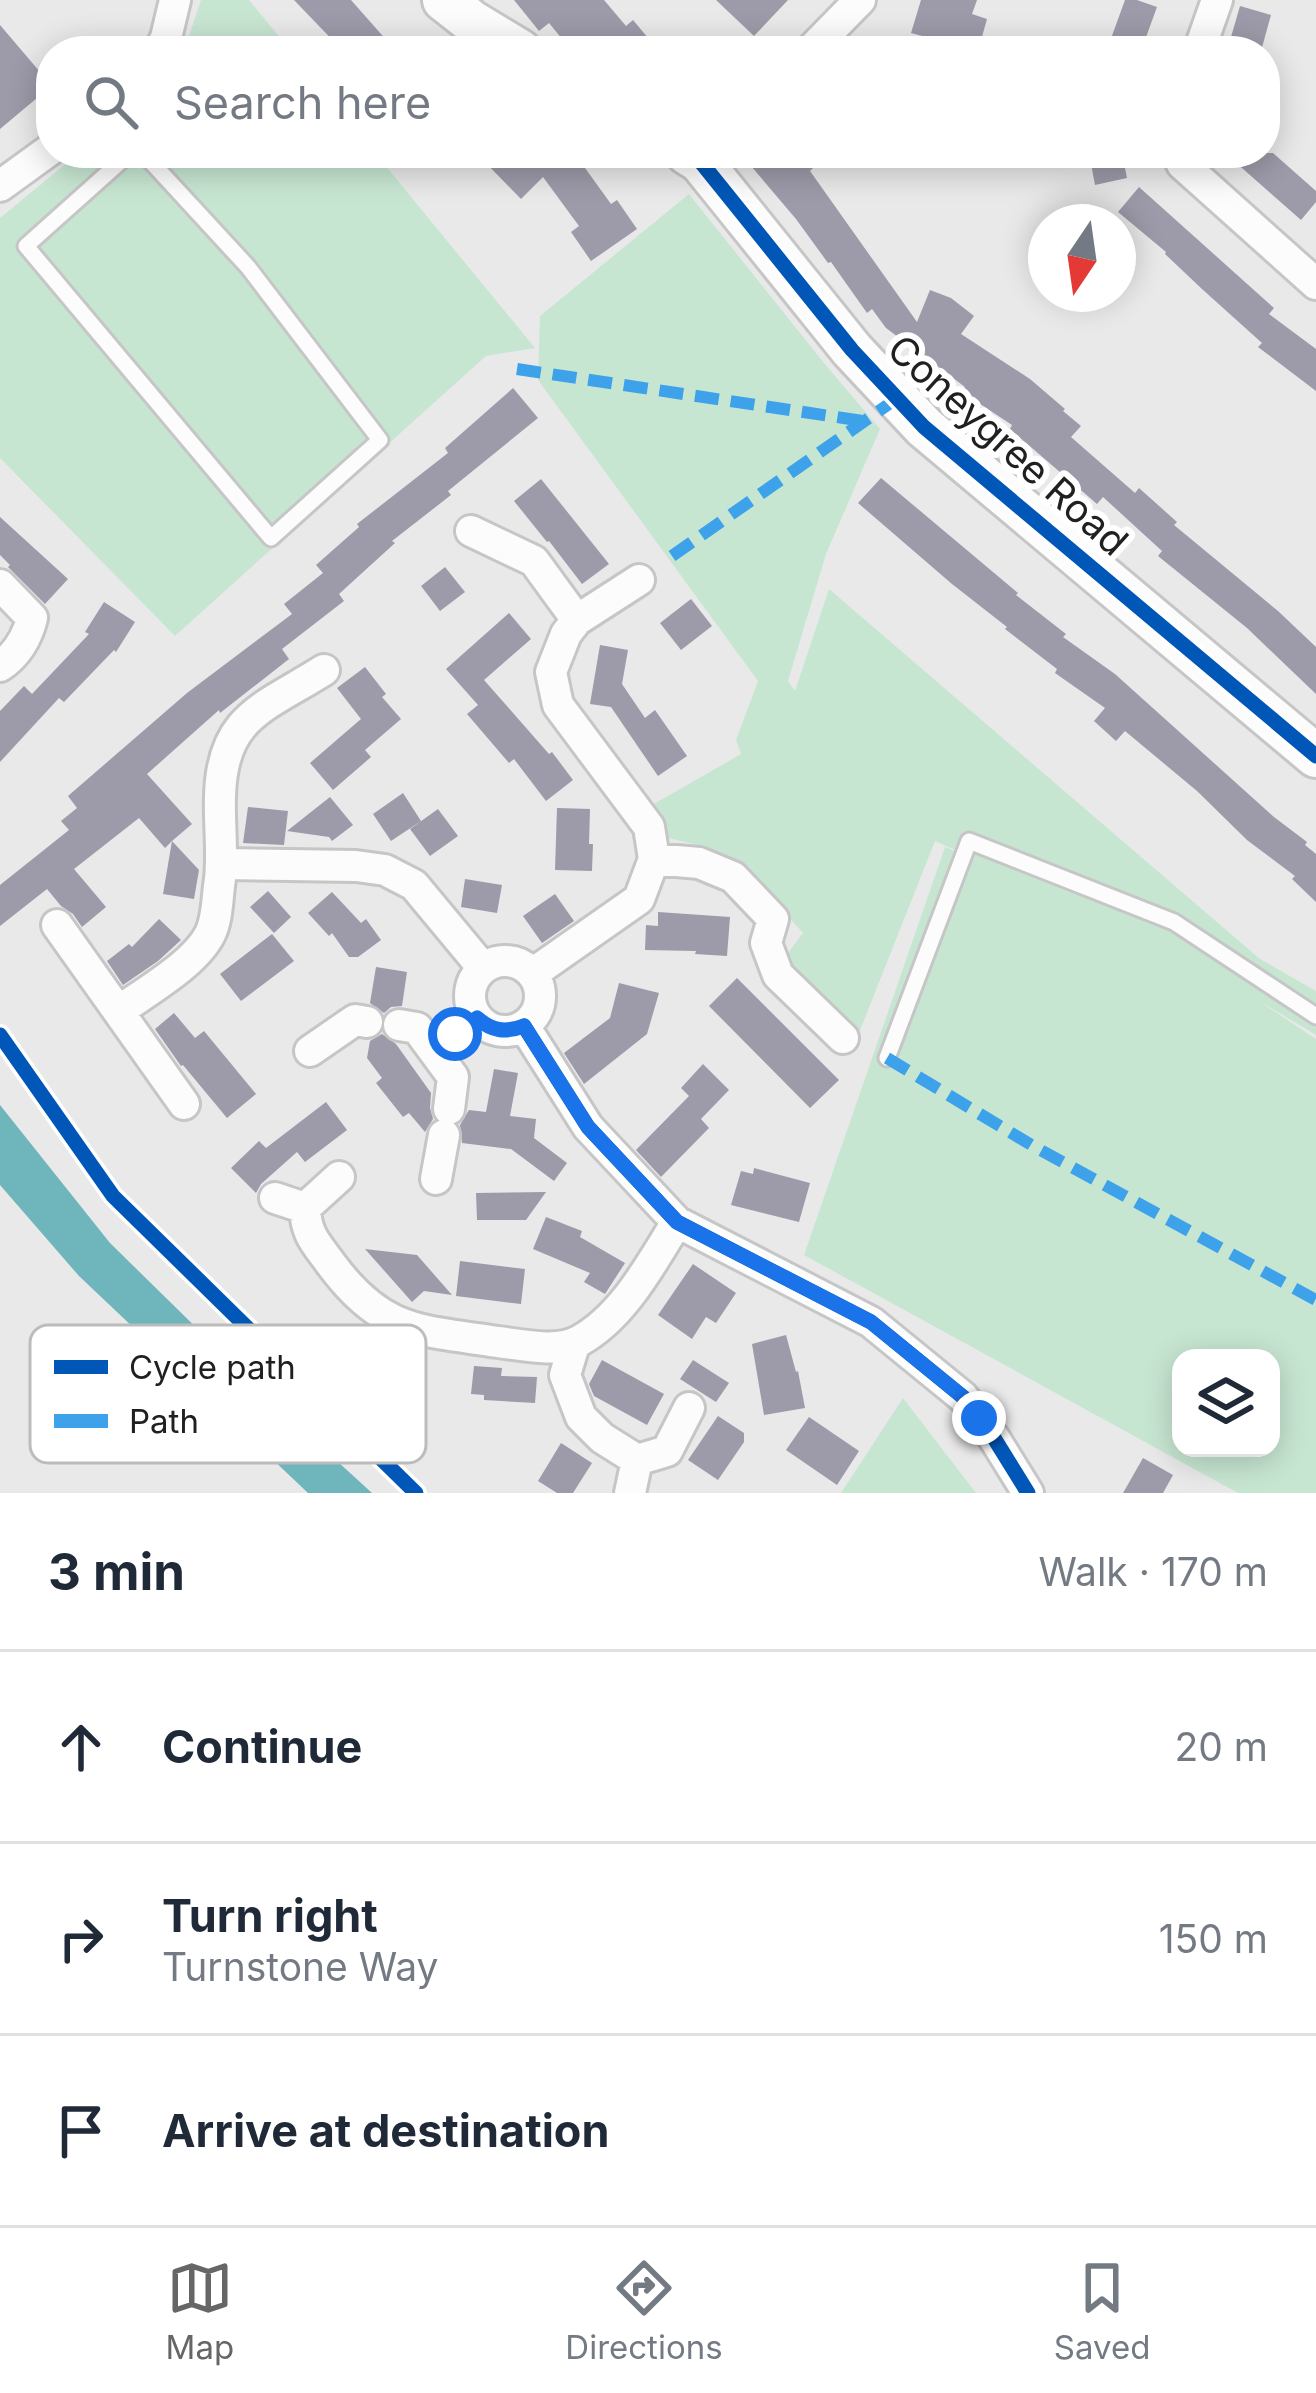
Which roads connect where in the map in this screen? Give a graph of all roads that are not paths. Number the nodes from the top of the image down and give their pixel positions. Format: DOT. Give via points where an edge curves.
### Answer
graph roads {
  1 [pos="175,0"];
  2 [pos="444,0"];
  3 [pos="860,0"];
  4 [pos="1217,0"];
  5 [pos="166,36"];
  6 [pos="495,36"];
  7 [pos="825,36"];
  8 [pos="1204,36"];
  9 [pos="36,160"];
  10 [pos="113,168"];
  11 [pos="157,168"];
  12 [pos="708,168"];
  13 [pos="1186,168"];
  14 [pos="0,186"];
  15 [pos="1316,284"];
  16 [pos="471,530"];
  17 [pos="639,580"];
  18 [pos="0,585"];
  19 [pos="577,620"];
  20 [pos="0,666"];
  21 [pos="324,671"];
  22 [pos="1316,757"];
  23 [pos="654,859"];
  24 [pos="222,864"];
  25 [pos="57,925"];
  26 [pos="483,968"];
  27 [pos="532,974"];
  28 [pos="119,1011"];
  29 [pos="1316,1016"];
  30 [pos="477,1018"];
  31 [pos="368,1022"];
  32 [pos="399,1025"];
  33 [pos="524,1026"];
  34 [pos="842,1038"];
  35 [pos="434,1050"];
  36 [pos="310,1052"];
  37 [pos="887,1058"];
  38 [pos="184,1104"];
  39 [pos="339,1177"];
  40 [pos="436,1179"];
  41 [pos="275,1198"];
  42 [pos="305,1208"];
  43 [pos="677,1222"];
  44 [pos="405,1325"];
  45 [pos="426,1331"];
  46 [pos="574,1345"];
  47 [pos="689,1408"];
  48 [pos="637,1460"];
  49 [pos="630,1493"];
  50 [pos="1028,1493"];
  1 -- 5 [label="street"];
  2 -- 6 [label="street"];
  3 -- 7 [label="street"];
  4 -- 8 [label="street"];
  9 -- 14 [label="street"];
  10 -- 11 [label="lane" via="26,246 271,538 380,440 248,267"];
  12 -- 22 [label="street, Coneygree Road" via="925,427"];
  13 -- 15 [label="street"];
  16 -- 19 [label="street" via="534,561"];
  17 -- 19 [label="street"];
  18 -- 20 [label="street" via="32,618 27,638"];
  19 -- 23 [label="street" via="550,672 558,705 649,827"];
  21 -- 24 [label="street" via="235,732 223,756"];
  23 -- 27 [label="street" via="639,898"];
  23 -- 34 [label="street" via="699,863 734,878 772,919 766,943 778,975"];
  24 -- 26 [label="street" via="385,870 414,885"];
  24 -- 28 [label="street" via="212,931 198,952"];
  25 -- 28 [label="street"];
  26 -- 27 [label="street" via="508,961"];
  26 -- 30 [label="street" via="470,992"];
  27 -- 33 [label="street" via="540,996"];
  28 -- 38 [label="street"];
  29 -- 37 [label="lane" via="1174,922 969,841"];
  30 -- 33 [label="street" via="499,1030"];
  30 -- 35 [label="street"];
  31 -- 36 [label="street" via="355,1020"];
  32 -- 35 [label="street" via="417,1028"];
  33 -- 43 [label="street" via="588,1127"];
  35 -- 40 [label="street" via="453,1077"];
  39 -- 42 [label="street"];
  41 -- 42 [label="street"];
  42 -- 44 [label="street" via="306,1230 342,1280"];
  43 -- 46 [label="street" via="605,1324"];
  43 -- 50 [label="street" via="871,1322 963,1397"];
  45 -- 46 [label="street"];
  46 -- 48 [label="street" via="565,1375 581,1418"];
  47 -- 48 [label="street" via="667,1451"];
  48 -- 49 [label="street"];
}
